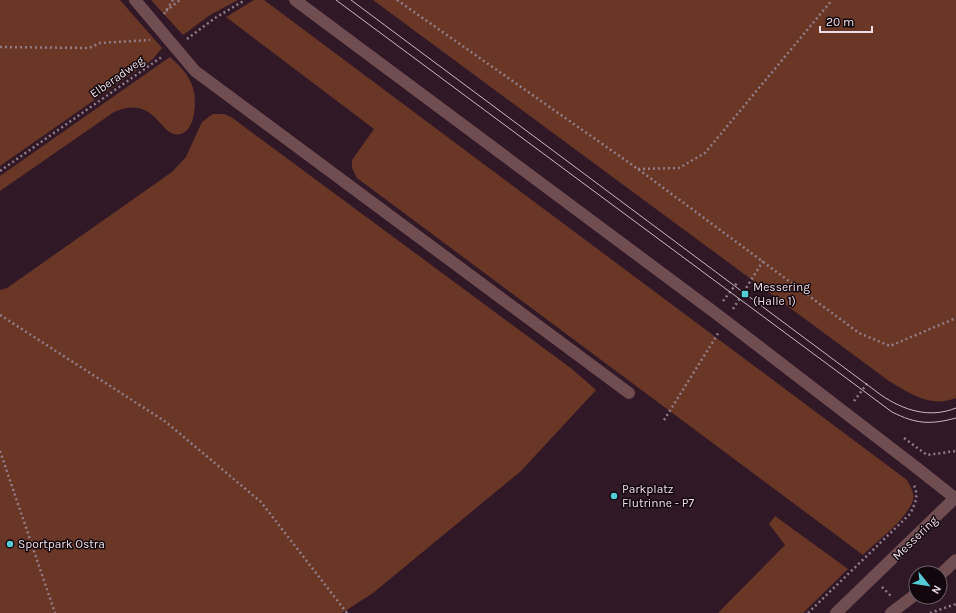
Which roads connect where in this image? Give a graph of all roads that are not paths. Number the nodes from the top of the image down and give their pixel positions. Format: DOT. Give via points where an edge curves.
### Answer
graph roads {
  1 [pos="135,0"];
  2 [pos="295,0"];
  3 [pos="629,393"];
  4 [pos="955,497"];
  5 [pos="908,600"];
  6 [pos="836,613"];
  7 [pos="890,613"];
  1 -- 3 [label="street" via="195,71"];
  2 -- 4 [label="street, bridge" via="714,312"];
  4 -- 6 [label="street, Messering" via="878,582"];
  5 -- 7 [label="street"];
}
